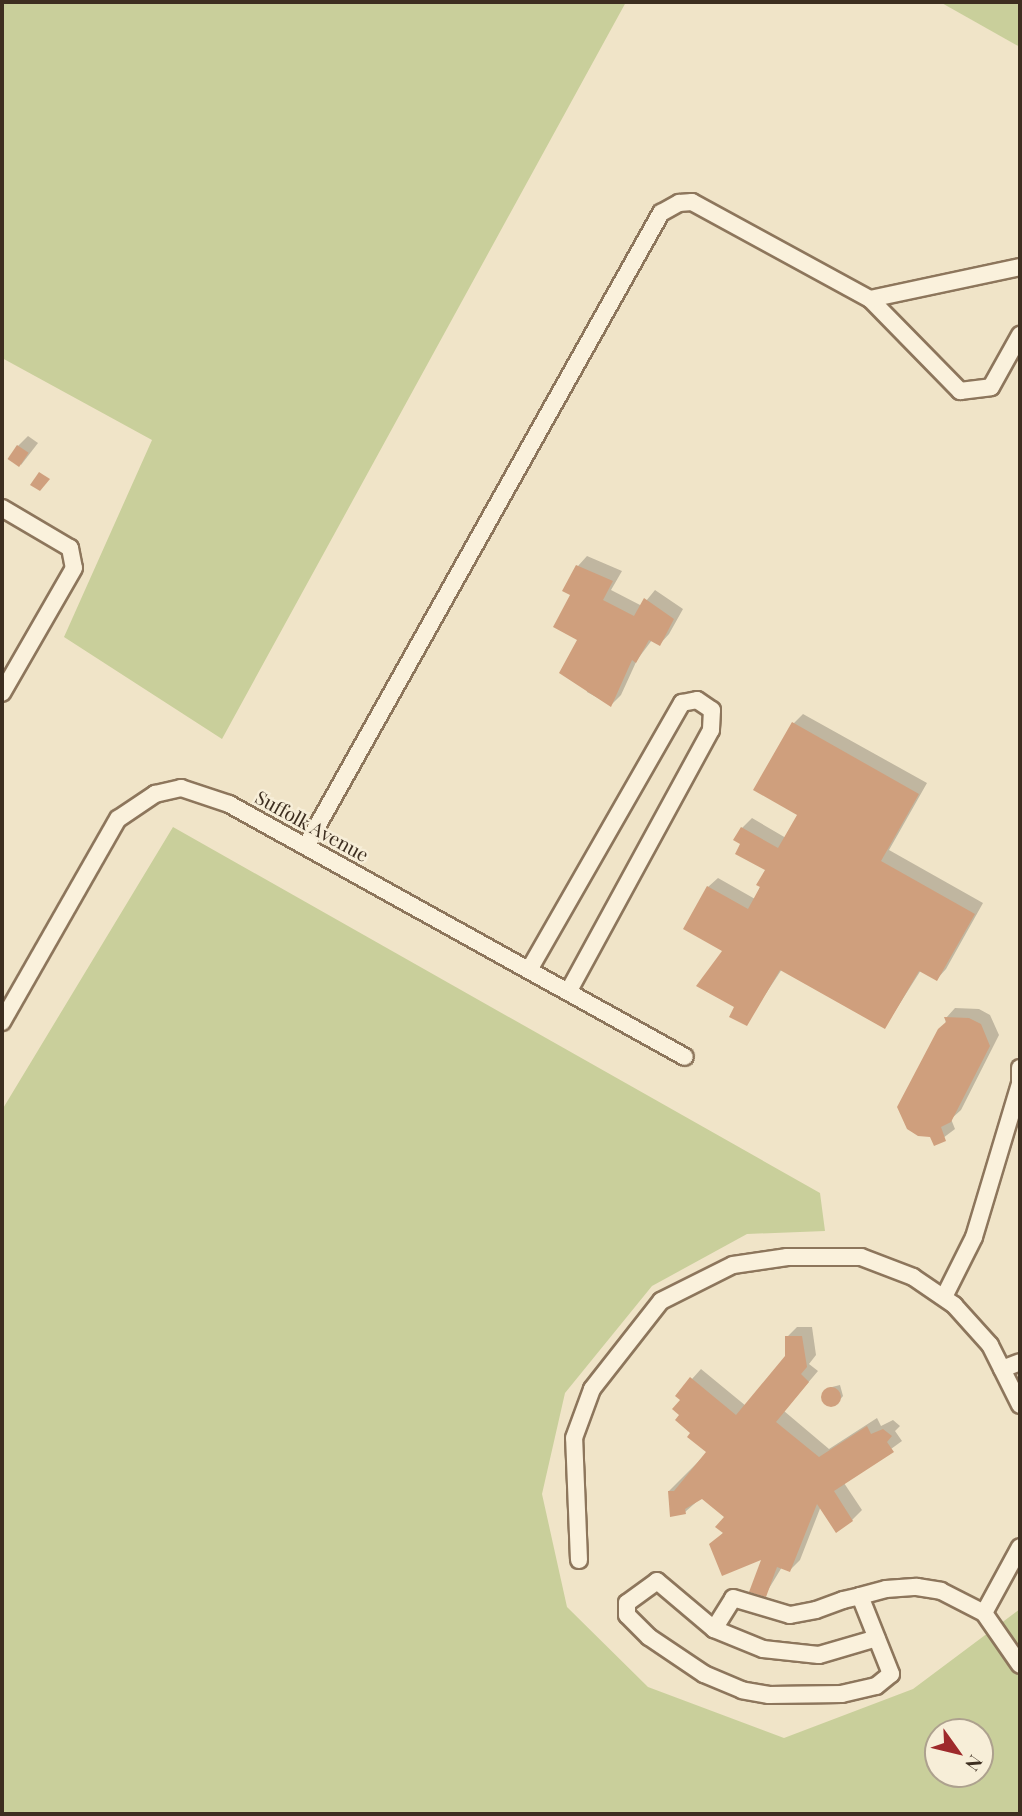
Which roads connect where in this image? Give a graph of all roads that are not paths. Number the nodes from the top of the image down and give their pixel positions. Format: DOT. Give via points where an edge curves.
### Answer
graph roads {
  1 [pos="1020,267"];
  2 [pos="870,299"];
  3 [pos="1020,335"];
  4 [pos="2,508"];
  5 [pos="3,689"];
  6 [pos="306,846"];
  7 [pos="528,970"];
  8 [pos="568,992"];
  9 [pos="2,1022"];
  10 [pos="685,1057"];
  11 [pos="1020,1068"];
  12 [pos="944,1297"];
  13 [pos="1020,1362"];
  14 [pos="1002,1369"];
  15 [pos="1020,1405"];
  16 [pos="1020,1547"];
  17 [pos="579,1560"];
  18 [pos="860,1595"];
  19 [pos="984,1613"];
  20 [pos="714,1629"];
  21 [pos="877,1638"];
  22 [pos="1020,1665"];
  1 -- 2 [label="street"];
  2 -- 3 [label="street" via="960,391 991,387"];
  2 -- 6 [label="street" via="692,202 661,213"];
  4 -- 5 [label="street" via="70,548 74,568"];
  6 -- 7 [label="street, Suffolk Avenue"];
  6 -- 9 [label="street, Suffolk Avenue" via="229,804 181,788 155,794 118,819"];
  7 -- 8 [label="street, Suffolk Avenue"];
  7 -- 8 [label="street" via="682,703 696,699 712,710 711,730"];
  8 -- 10 [label="street, Suffolk Avenue"];
  11 -- 12 [label="street" via="1020,1084 974,1237"];
  12 -- 14 [label="street" via="990,1345"];
  12 -- 17 [label="street" via="913,1277 861,1257 787,1257 733,1265 661,1301 592,1389 574,1437"];
  13 -- 14 [label="street"];
  14 -- 15 [label="street"];
  16 -- 19 [label="street"];
  18 -- 19 [label="street" via="917,1587 941,1591"];
  18 -- 20 [label="street" via="790,1615 733,1598"];
  18 -- 21 [label="street"];
  19 -- 22 [label="street"];
  20 -- 21 [label="street" via="763,1649 819,1655"];
  20 -- 21 [label="street" via="657,1581 627,1603 627,1615 649,1637 704,1674 742,1690 769,1695 842,1695 876,1686 891,1674"];
}
